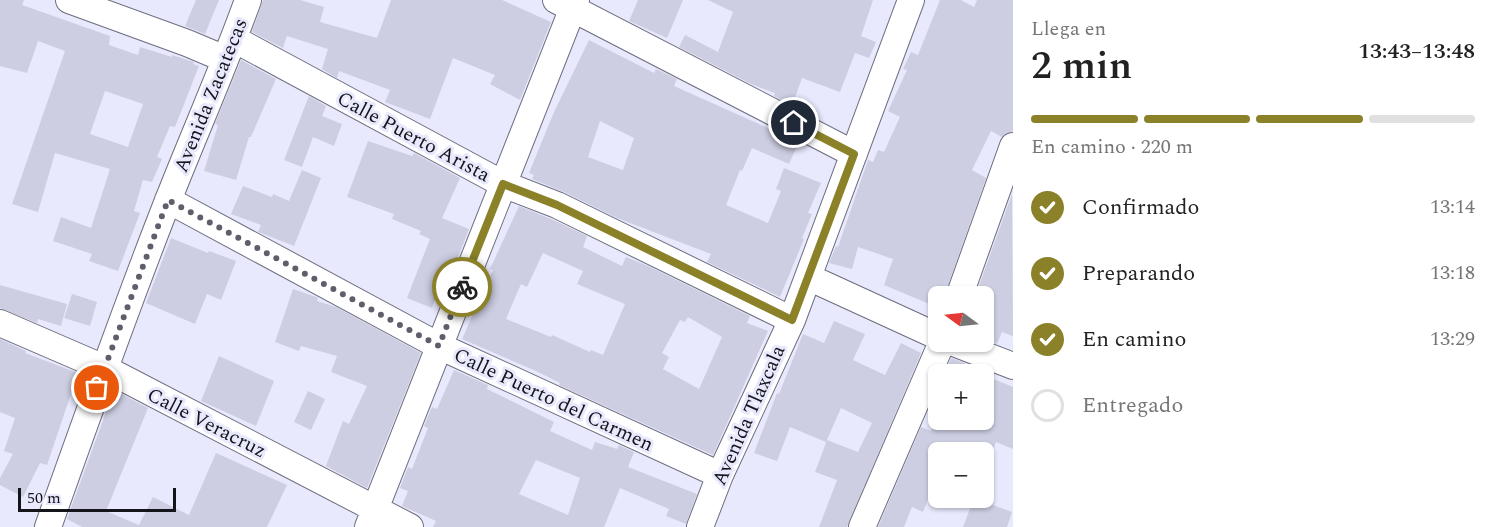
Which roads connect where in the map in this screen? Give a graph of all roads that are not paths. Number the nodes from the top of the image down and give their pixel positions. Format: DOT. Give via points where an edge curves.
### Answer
graph roads {
  1 [pos="69,0"];
  2 [pos="248,0"];
  3 [pos="911,0"];
  4 [pos="568,3"];
  5 [pos="230,49"];
  6 [pos="1013,146"];
  7 [pos="854,154"];
  8 [pos="503,184"];
  9 [pos="168,200"];
  10 [pos="808,277"];
  11 [pos="963,286"];
  12 [pos="792,320"];
  13 [pos="0,323"];
  14 [pos="928,332"];
  15 [pos="439,346"];
  16 [pos="938,352"];
  17 [pos="977,352"];
  18 [pos="1013,366"];
  19 [pos="104,369"];
  20 [pos="720,476"];
  21 [pos="372,518"];
  22 [pos="48,527"];
  23 [pos="410,527"];
  24 [pos="700,527"];
  25 [pos="861,527"];
  1 -- 5 [label="street, Calle Puerto Arista" via="187,43"];
  2 -- 5 [label="street, Avenida Zacatecas"];
  3 -- 7 [label="street, Avenida Tlaxcala"];
  4 -- 7 [label="street"];
  4 -- 8 [label="street"];
  5 -- 8 [label="street, Calle Puerto Arista"];
  5 -- 9 [label="street, Avenida Zacatecas"];
  6 -- 11 [label="street"];
  7 -- 10 [label="street, Avenida Tlaxcala"];
  8 -- 12 [label="street, Calle Puerto Arista" via="557,205"];
  8 -- 15 [label="street"];
  9 -- 15 [label="street, Calle Puerto del Carmen"];
  9 -- 19 [label="street, Avenida Zacatecas"];
  10 -- 12 [label="street, Avenida Tlaxcala"];
  10 -- 14 [label="street"];
  12 -- 20 [label="street, Avenida Tlaxcala"];
  13 -- 19 [label="street, Calle Veracruz"];
  15 -- 20 [label="street, Calle Puerto del Carmen"];
  15 -- 21 [label="street"];
  16 -- 25 [label="street"];
  17 -- 18 [label="street"];
  19 -- 21 [label="street, Calle Veracruz"];
  19 -- 22 [label="street, Avenida Zacatecas"];
  20 -- 24 [label="street, Avenida Tlaxcala"];
  21 -- 23 [label="street, Calle Veracruz"];
}
